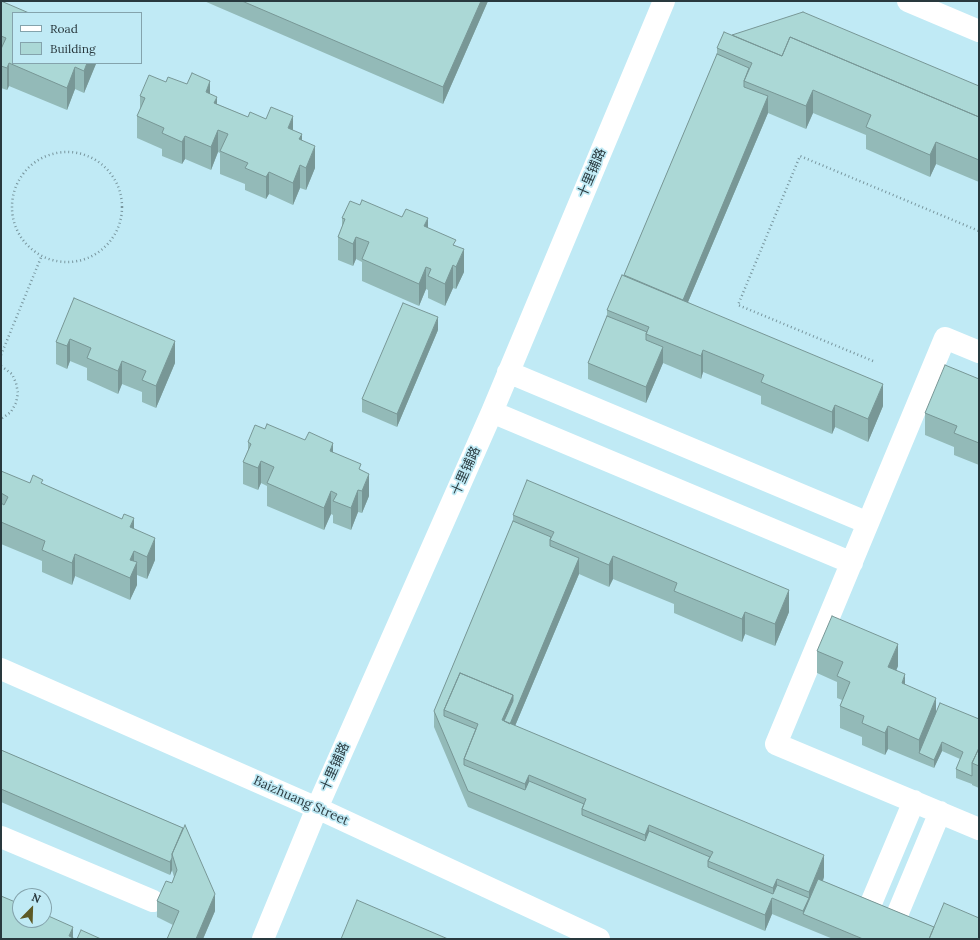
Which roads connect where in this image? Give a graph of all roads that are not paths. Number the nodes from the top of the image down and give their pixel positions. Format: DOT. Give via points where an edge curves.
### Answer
graph roads {
  1 [pos="664,1"];
  2 [pos="908,1"];
  3 [pos="979,31"];
  4 [pos="979,352"];
  5 [pos="508,372"];
  6 [pos="492,412"];
  7 [pos="868,523"];
  8 [pos="852,563"];
  9 [pos="1,669"];
  10 [pos="914,801"];
  11 [pos="317,808"];
  12 [pos="940,812"];
  13 [pos="979,829"];
  14 [pos="1,837"];
  15 [pos="153,901"];
  16 [pos="262,939"];
  17 [pos="599,939"];
  18 [pos="856,939"];
  19 [pos="887,939"];
  1 -- 5 [label="street, 十里铺路"];
  2 -- 3 [label="street"];
  4 -- 7 [label="street" via="945,338"];
  5 -- 6 [label="street, 十里铺路"];
  5 -- 7 [label="street"];
  6 -- 8 [label="street"];
  6 -- 11 [label="street, 十里铺路"];
  7 -- 8 [label="street"];
  8 -- 10 [label="street" via="776,744"];
  9 -- 11 [label="street, Baizhuang Street"];
  10 -- 12 [label="street"];
  10 -- 18 [label="street"];
  11 -- 16 [label="street, 十里铺路"];
  11 -- 17 [label="street, Baizhuang Street"];
  12 -- 13 [label="street"];
  12 -- 19 [label="street"];
  14 -- 15 [label="street"];
}
